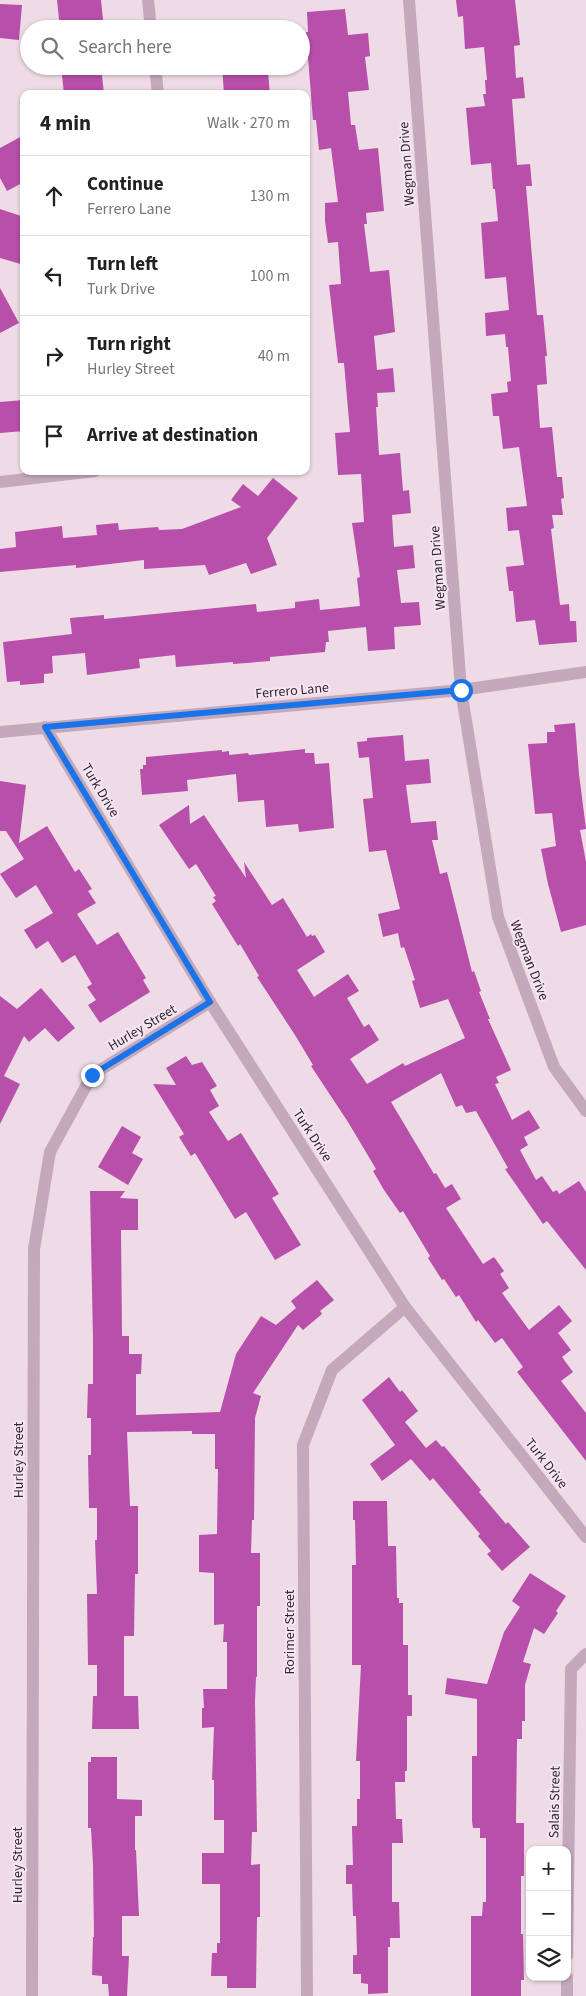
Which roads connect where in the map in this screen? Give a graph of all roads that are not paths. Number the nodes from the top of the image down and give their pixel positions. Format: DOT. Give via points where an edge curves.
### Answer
graph roads {
  1 [pos="148,0"];
  2 [pos="408,0"];
  3 [pos="150,20"];
  4 [pos="156,75"];
  5 [pos="158,90"];
  6 [pos="60,475"];
  7 [pos="0,482"];
  8 [pos="586,672"];
  9 [pos="461,690"];
  10 [pos="45,727"];
  11 [pos="0,732"];
  12 [pos="210,1002"];
  13 [pos="586,1111"];
  14 [pos="405,1307"];
  15 [pos="586,1537"];
  16 [pos="586,1654"];
  17 [pos="567,1936"];
  18 [pos="567,1981"];
  19 [pos="32,1996"];
  20 [pos="307,1996"];
  21 [pos="567,1996"];
  1 -- 3 [label="street"];
  2 -- 9 [label="street, Wegman Drive"];
  4 -- 5 [label="street"];
  6 -- 7 [label="street"];
  8 -- 9 [label="street, Ferrero Lane"];
  9 -- 10 [label="street, Ferrero Lane"];
  9 -- 13 [label="street, Wegman Drive" via="498,917 554,1067"];
  10 -- 11 [label="street, Ferrero Lane"];
  10 -- 12 [label="street, Turk Drive"];
  12 -- 14 [label="street, Turk Drive"];
  12 -- 19 [label="street, Hurley Street" via="92,1075 50,1152 34,1249"];
  14 -- 15 [label="street, Turk Drive"];
  14 -- 20 [label="street, Rorimer Street" via="332,1370 303,1445"];
  16 -- 17 [label="street, Salais Street" via="571,1669"];
  18 -- 21 [label="street"];
}
